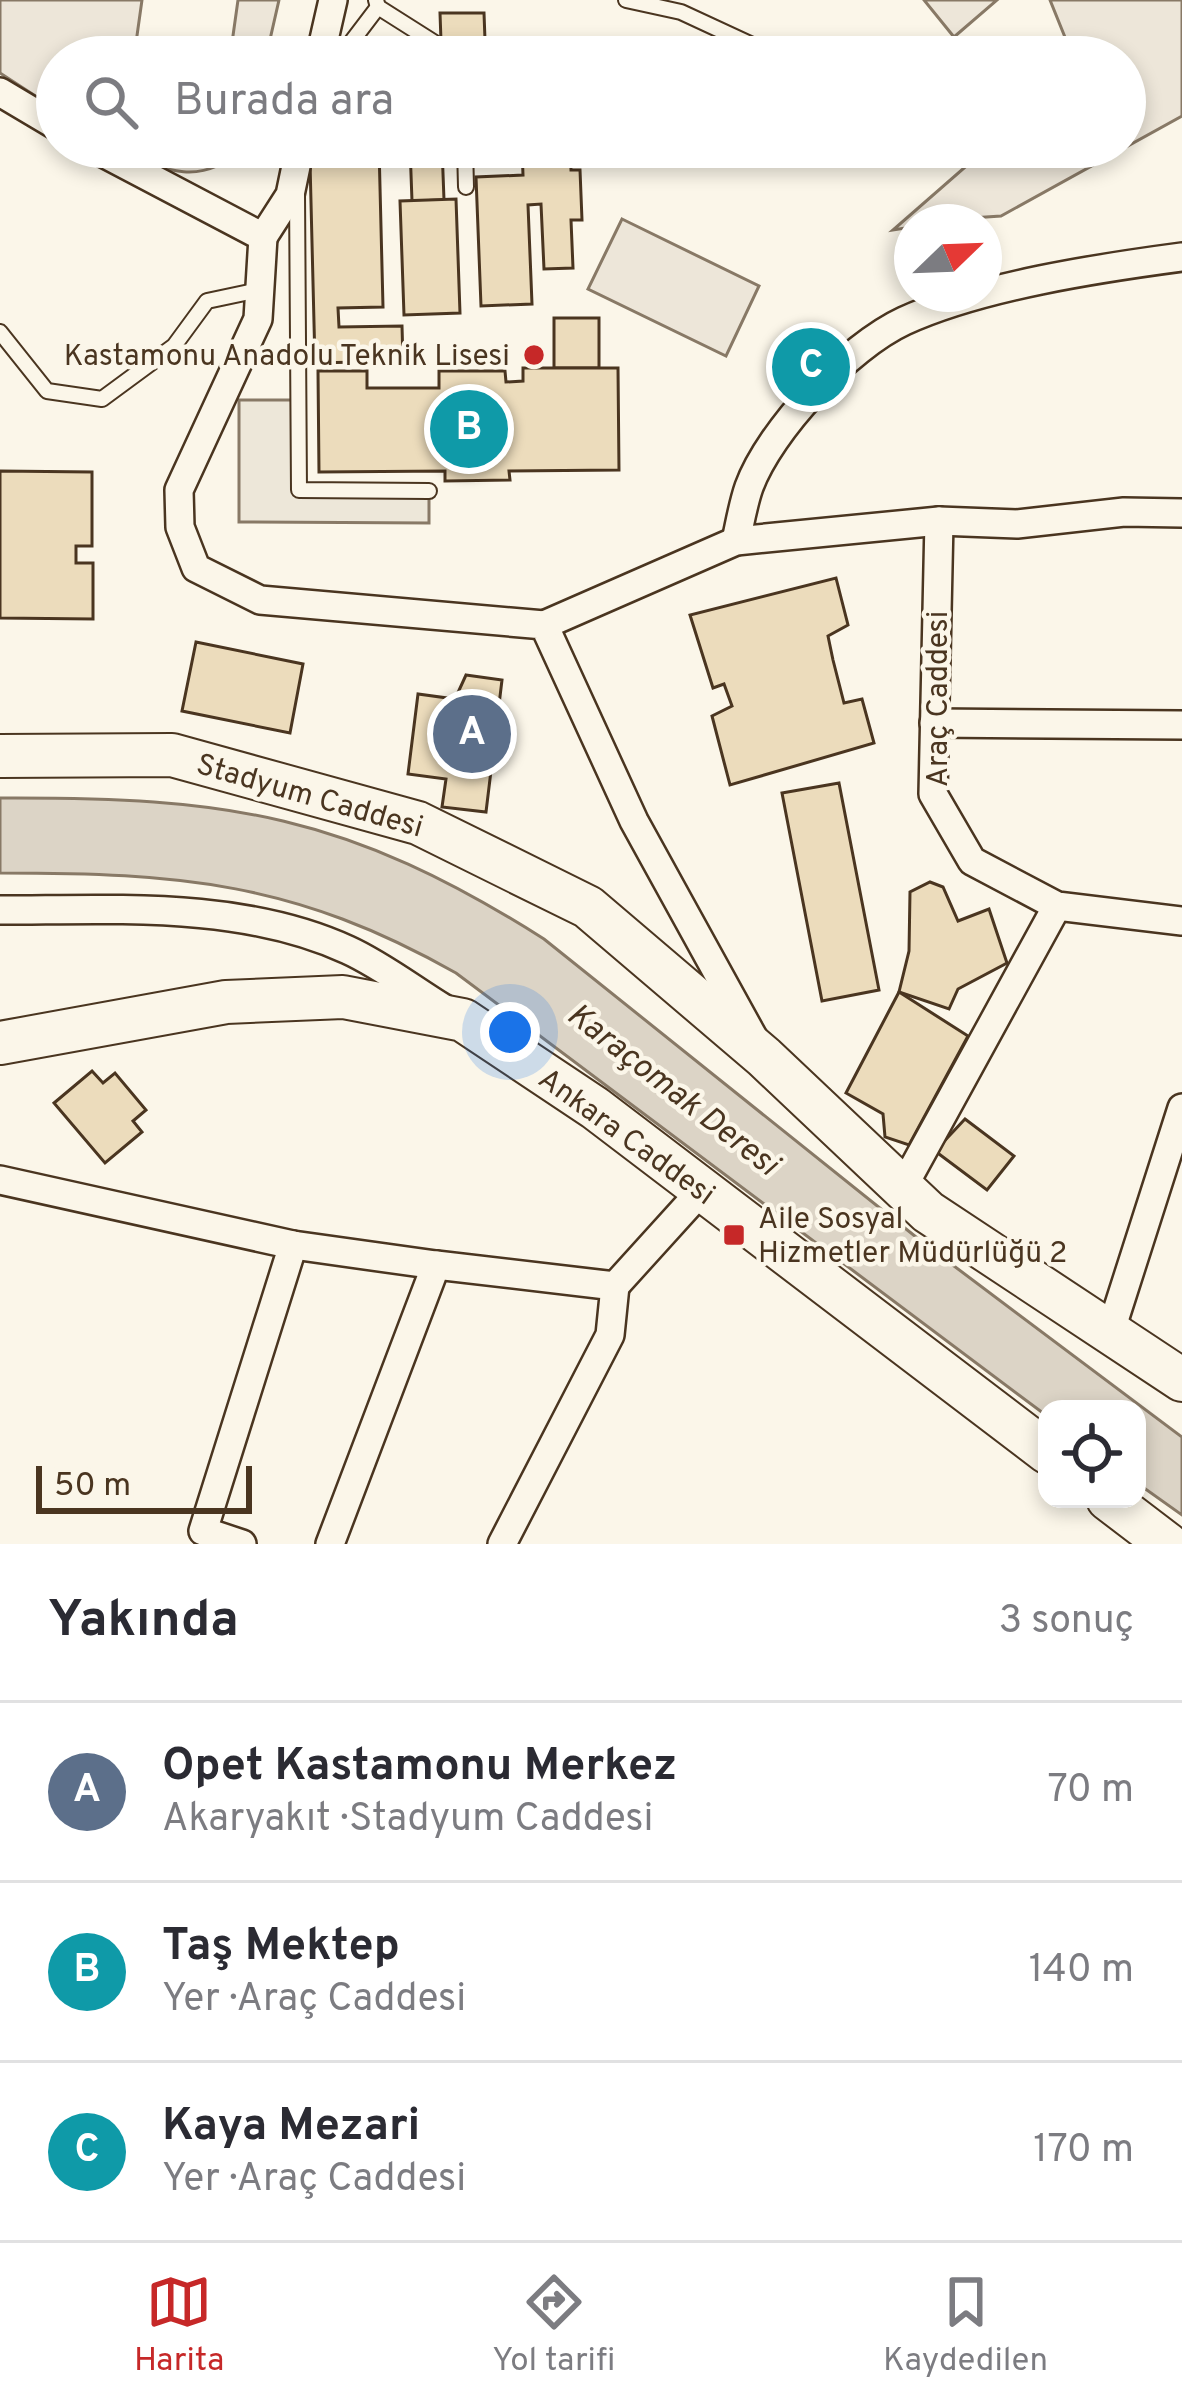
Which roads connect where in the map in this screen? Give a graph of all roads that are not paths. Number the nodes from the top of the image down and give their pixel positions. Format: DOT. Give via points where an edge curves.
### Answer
graph roads {
  1 [pos="333,0"];
  2 [pos="626,0"];
  3 [pos="377,4"];
  4 [pos="325,36"];
  5 [pos="355,36"];
  6 [pos="425,36"];
  7 [pos="733,36"];
  8 [pos="0,92"];
  9 [pos="36,113"];
  10 [pos="131,168"];
  11 [pos="297,168"];
  12 [pos="299,168"];
  13 [pos="466,168"];
  14 [pos="466,187"];
  15 [pos="263,238"];
  16 [pos="1182,257"];
  17 [pos="259,290"];
  18 [pos="0,332"];
  19 [pos="429,490"];
  20 [pos="1182,513"];
  21 [pos="939,521"];
  22 [pos="736,541"];
  23 [pos="544,625"];
  24 [pos="934,723"];
  25 [pos="1182,725"];
  26 [pos="0,756"];
  27 [pos="1057,907"];
  28 [pos="0,910"];
  29 [pos="1182,921"];
  30 [pos="464,1020"];
  31 [pos="0,1043"];
  32 [pos="764,1057"];
  33 [pos="1182,1108"];
  34 [pos="0,1180"];
  35 [pos="903,1187"];
  36 [pos="702,1190"];
  37 [pos="293,1244"];
  38 [pos="436,1265"];
  39 [pos="615,1286"];
  40 [pos="1110,1333"];
  41 [pos="1182,1380"];
  42 [pos="1038,1445"];
  43 [pos="1121,1520"];
  44 [pos="242,1544"];
  45 [pos="330,1544"];
  46 [pos="502,1544"];
  47 [pos="1167,1544"];
  1 -- 4 [label="street"];
  2 -- 7 [label="lane" via="681,12"];
  3 -- 5 [label="lane"];
  3 -- 6 [label="lane"];
  8 -- 9 [label="street"];
  10 -- 15 [label="street"];
  11 -- 15 [label="street"];
  12 -- 19 [label="lane" via="299,490"];
  13 -- 14 [label="lane"];
  15 -- 17 [label="street"];
  16 -- 22 [label="street" via="1064,278 903,322 836,369 790,422 750,484"];
  17 -- 18 [label="lane" via="207,301 174,346 102,399 47,391"];
  17 -- 23 [label="street" via="258,319 178,490 180,527 196,568 260,599"];
  20 -- 21 [label="street"];
  21 -- 22 [label="street"];
  21 -- 24 [label="street, Araç Caddesi"];
  22 -- 23 [label="street"];
  23 -- 32 [label="street" via="634,821"];
  24 -- 25 [label="street"];
  24 -- 27 [label="street, Araç Caddesi" via="933,794 972,861"];
  26 -- 32 [label="main road, Stadyum Caddesi" via="172,755 418,823 588,908"];
  27 -- 29 [label="street, Araç Caddesi"];
  27 -- 35 [label="street"];
  28 -- 30 [label="street" via="236,918 347,949"];
  30 -- 31 [label="main road, Ankara Caddesi" via="343,998 226,1001"];
  30 -- 36 [label="main road, Ankara Caddesi"];
  32 -- 35 [label="main road"];
  33 -- 40 [label="street"];
  34 -- 37 [label="street"];
  35 -- 40 [label="main road" via="928,1212"];
  36 -- 39 [label="street"];
  36 -- 42 [label="main road, Ankara Caddesi"];
  37 -- 38 [label="street"];
  37 -- 44 [label="street" via="203,1531"];
  38 -- 39 [label="street"];
  38 -- 45 [label="street"];
  39 -- 46 [label="street" via="610,1335"];
  40 -- 41 [label="main road"];
  43 -- 47 [label="main road"];
}
